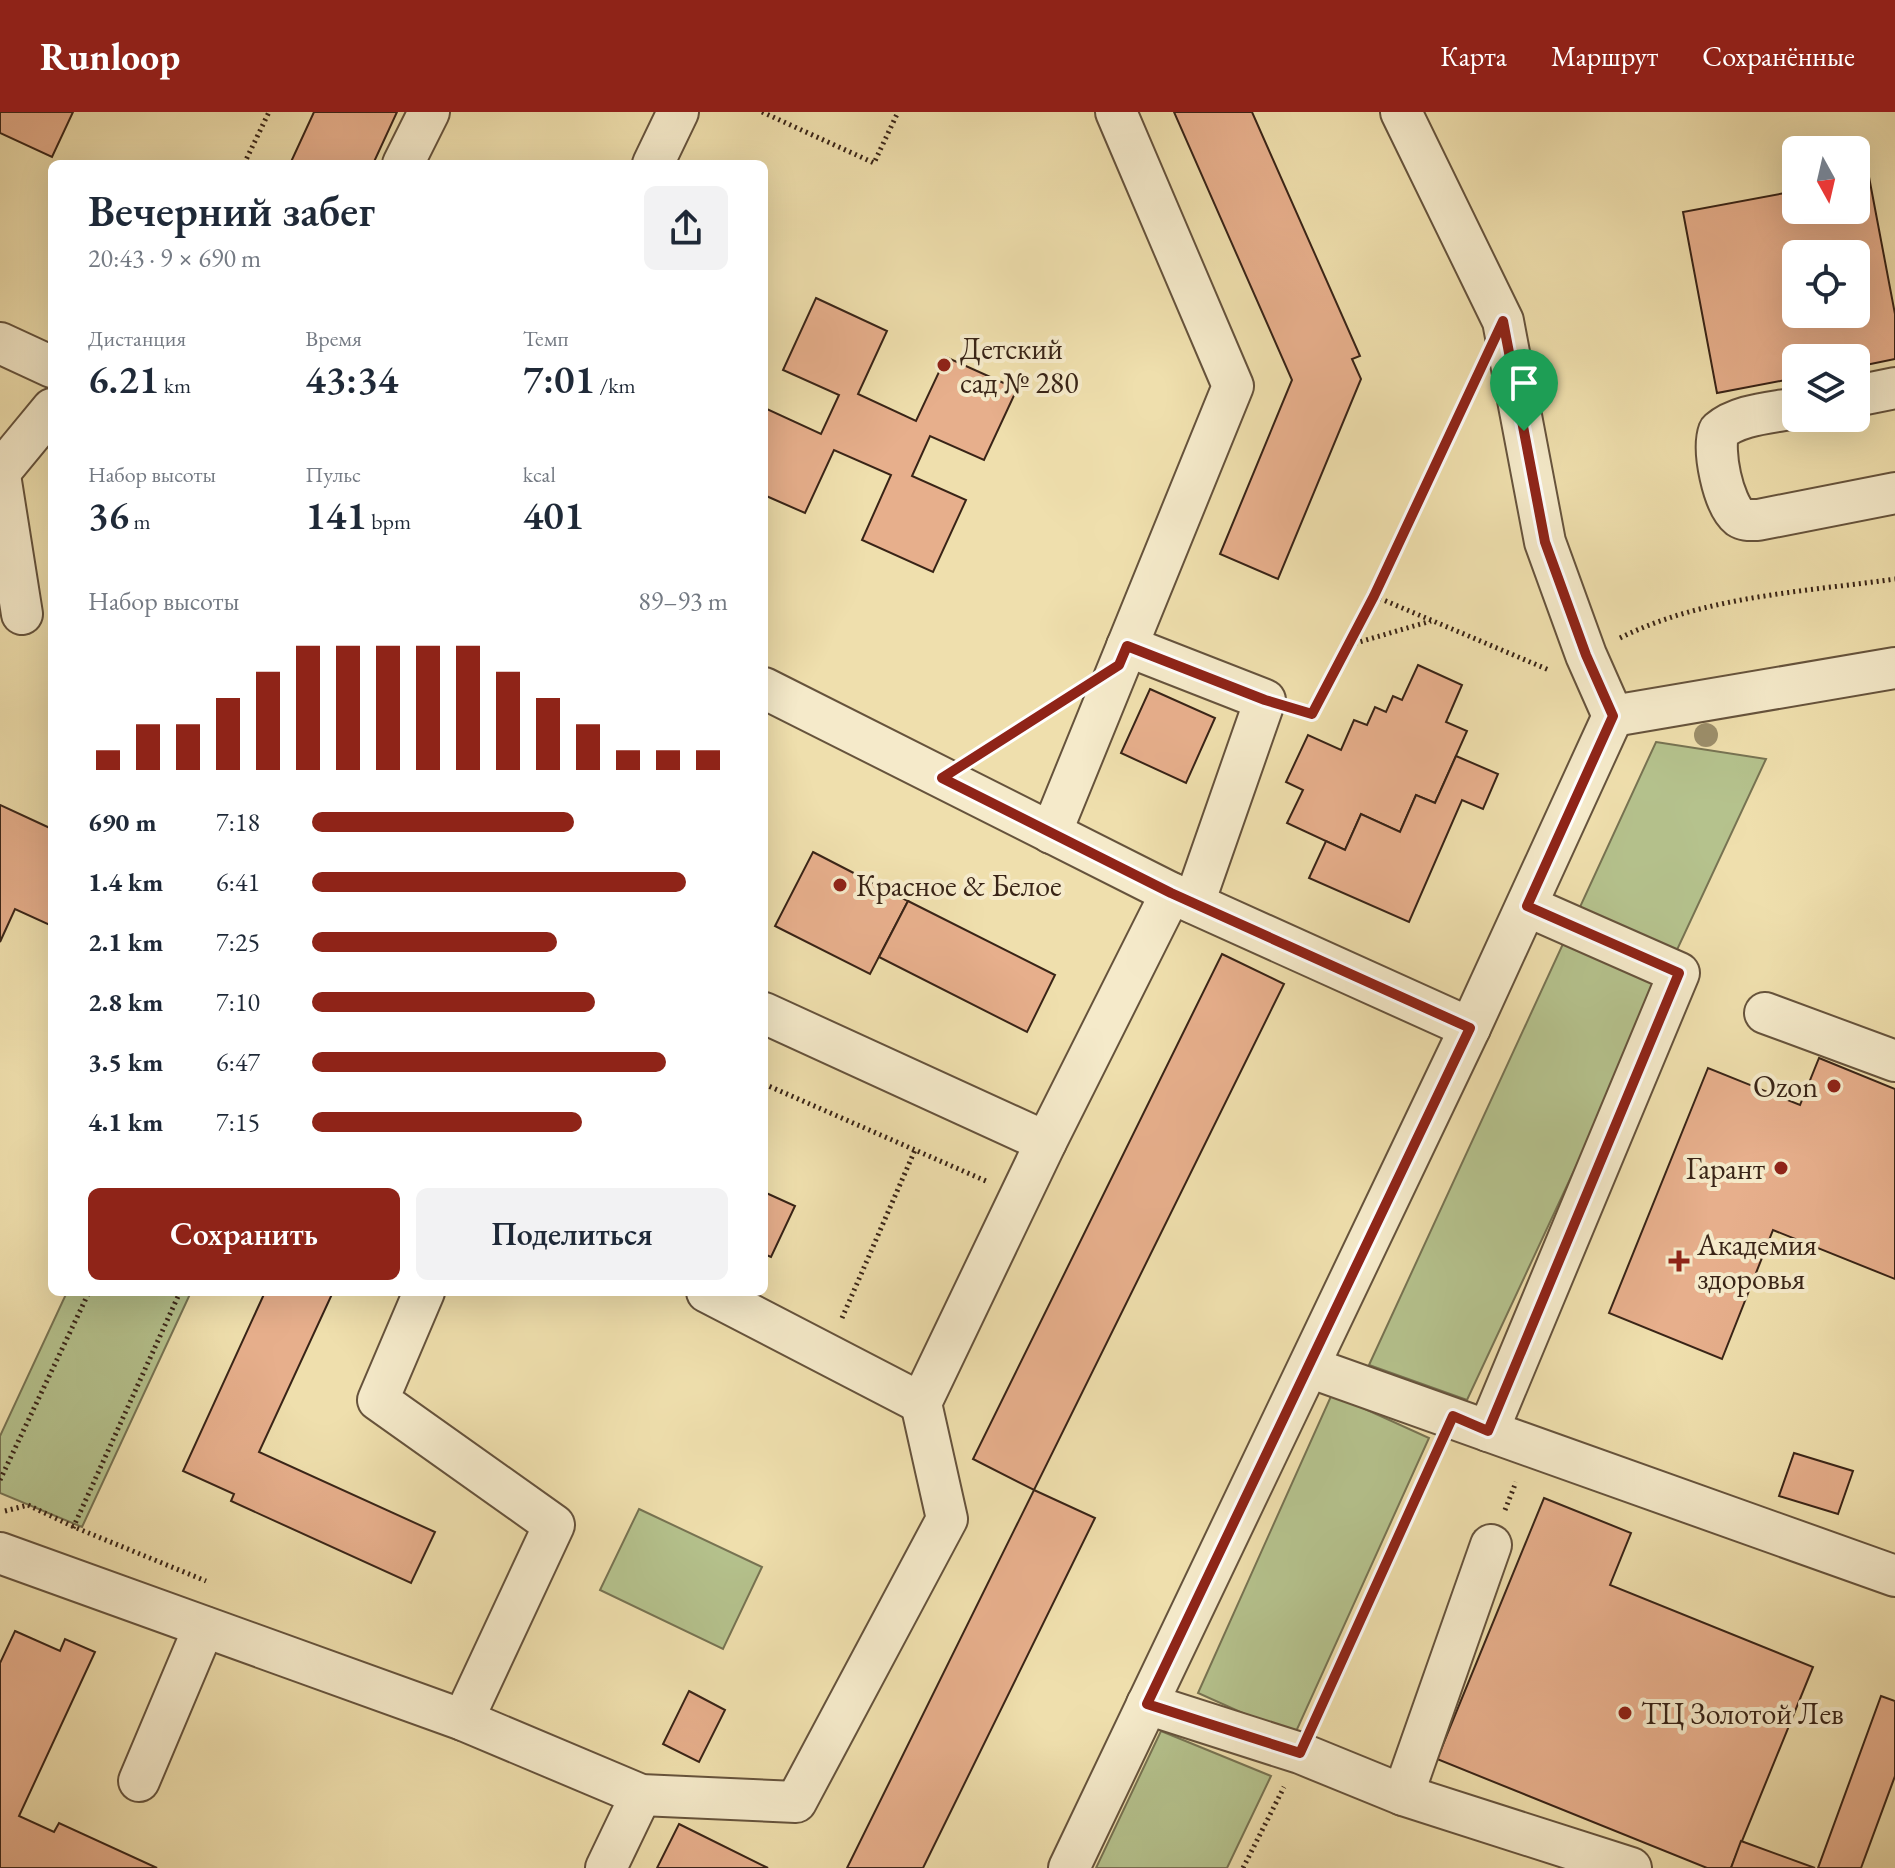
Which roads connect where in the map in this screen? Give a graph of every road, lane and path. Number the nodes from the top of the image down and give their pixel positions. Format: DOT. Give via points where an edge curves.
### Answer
graph roads {
  1 [pos="269,112"];
  2 [pos="429,112"];
  3 [pos="678,112"];
  4 [pos="762,112"];
  5 [pos="898,112"];
  6 [pos="1116,112"];
  7 [pos="1401,112"];
  8 [pos="246,160"];
  9 [pos="405,160"];
  10 [pos="655,160"];
  11 [pos="0,343"];
  12 [pos="48,365"];
  13 [pos="1475,379"];
  14 [pos="1895,388"];
  15 [pos="1870,393"];
  16 [pos="1782,411"];
  17 [pos="48,414"];
  18 [pos="0,474"];
  19 [pos="1895,493"];
  20 [pos="1895,579"];
  21 [pos="1374,596"];
  22 [pos="22,614"];
  23 [pos="1432,621"];
  24 [pos="1348,645"];
  25 [pos="1127,646"];
  26 [pos="1586,655"];
  27 [pos="1895,668"];
  28 [pos="768,690"];
  29 [pos="1069,697"];
  30 [pos="1265,700"];
  31 [pos="1613,716"];
  32 [pos="942,778"];
  33 [pos="1051,833"];
  34 [pos="1182,898"];
  35 [pos="1527,906"];
  36 [pos="1765,1013"];
  37 [pos="768,1015"];
  38 [pos="1470,1028"];
  39 [pos="1895,1061"];
  40 [pos="768,1086"];
  41 [pos="1046,1142"];
  42 [pos="915,1150"];
  43 [pos="1020,1196"];
  44 [pos="87,1296"];
  45 [pos="178,1296"];
  46 [pos="422,1296"];
  47 [pos="715,1296"];
  48 [pos="826,1354"];
  49 [pos="1309,1367"];
  50 [pos="921,1403"];
  51 [pos="1470,1423"];
  52 [pos="1530,1446"];
  53 [pos="0,1480"];
  54 [pos="1491,1545"];
  55 [pos="0,1553"];
  56 [pos="53,1573"];
  57 [pos="1895,1576"];
  58 [pos="204,1627"];
  59 [pos="1147,1704"];
  60 [pos="463,1720"];
  61 [pos="1300,1753"];
  62 [pos="139,1781"];
  63 [pos="641,1795"];
  64 [pos="1403,1795"];
  65 [pos="606,1868"];
  66 [pos="1069,1868"];
  67 [pos="1243,1868"];
  68 [pos="1631,1868"];
  1 -- 8 [label="path"];
  2 -- 9 [label="street"];
  3 -- 10 [label="street"];
  4 -- 5 [label="path" via="874,163"];
  6 -- 25 [label="street" via="1233,386"];
  7 -- 26 [label="street" via="1503,321 1545,542"];
  11 -- 12 [label="street"];
  13 -- 21 [label="path"];
  14 -- 15 [label="street"];
  16 -- 19 [label="street" via="1728,423 1719,431 1717,459 1737,516 1758,520"];
  17 -- 18 [label="street"];
  18 -- 22 [label="street"];
  20 -- 26 [label="path" via="1705,606 1641,627"];
  21 -- 23 [label="path"];
  21 -- 24 [label="path"];
  23 -- 24 [label="path"];
  23 -- 26 [label="path" via="1550,670"];
  24 -- 30 [label="path" via="1312,714"];
  25 -- 30 [label="street"];
  25 -- 33 [label="street"];
  26 -- 31 [label="street"];
  27 -- 31 [label="street"];
  28 -- 32 [label="street"];
  29 -- 32 [label="path"];
  30 -- 34 [label="street"];
  31 -- 35 [label="street"];
  32 -- 33 [label="street"];
  33 -- 34 [label="street"];
  34 -- 38 [label="street"];
  34 -- 41 [label="street"];
  35 -- 38 [label="street"];
  35 -- 51 [label="street" via="1679,973"];
  36 -- 39 [label="street"];
  37 -- 41 [label="street"];
  38 -- 49 [label="street"];
  40 -- 42 [label="path"];
  41 -- 43 [label="street"];
  42 -- 43 [label="path"];
  42 -- 48 [label="path"];
  43 -- 50 [label="street"];
  44 -- 53 [label="path"];
  45 -- 56 [label="path"];
  46 -- 60 [label="street" via="378,1400 554,1525"];
  47 -- 48 [label="street"];
  48 -- 50 [label="street"];
  49 -- 51 [label="street"];
  49 -- 59 [label="street"];
  50 -- 63 [label="street" via="947,1519 796,1802"];
  51 -- 52 [label="street"];
  51 -- 61 [label="path"];
  52 -- 54 [label="path"];
  52 -- 57 [label="street"];
  54 -- 64 [label="street"];
  55 -- 56 [label="street"];
  56 -- 58 [label="street"];
  58 -- 60 [label="street"];
  58 -- 62 [label="street"];
  59 -- 61 [label="street"];
  59 -- 66 [label="street"];
  60 -- 63 [label="street"];
  61 -- 64 [label="street"];
  61 -- 67 [label="path"];
  63 -- 65 [label="street"];
  64 -- 68 [label="street"];
}
